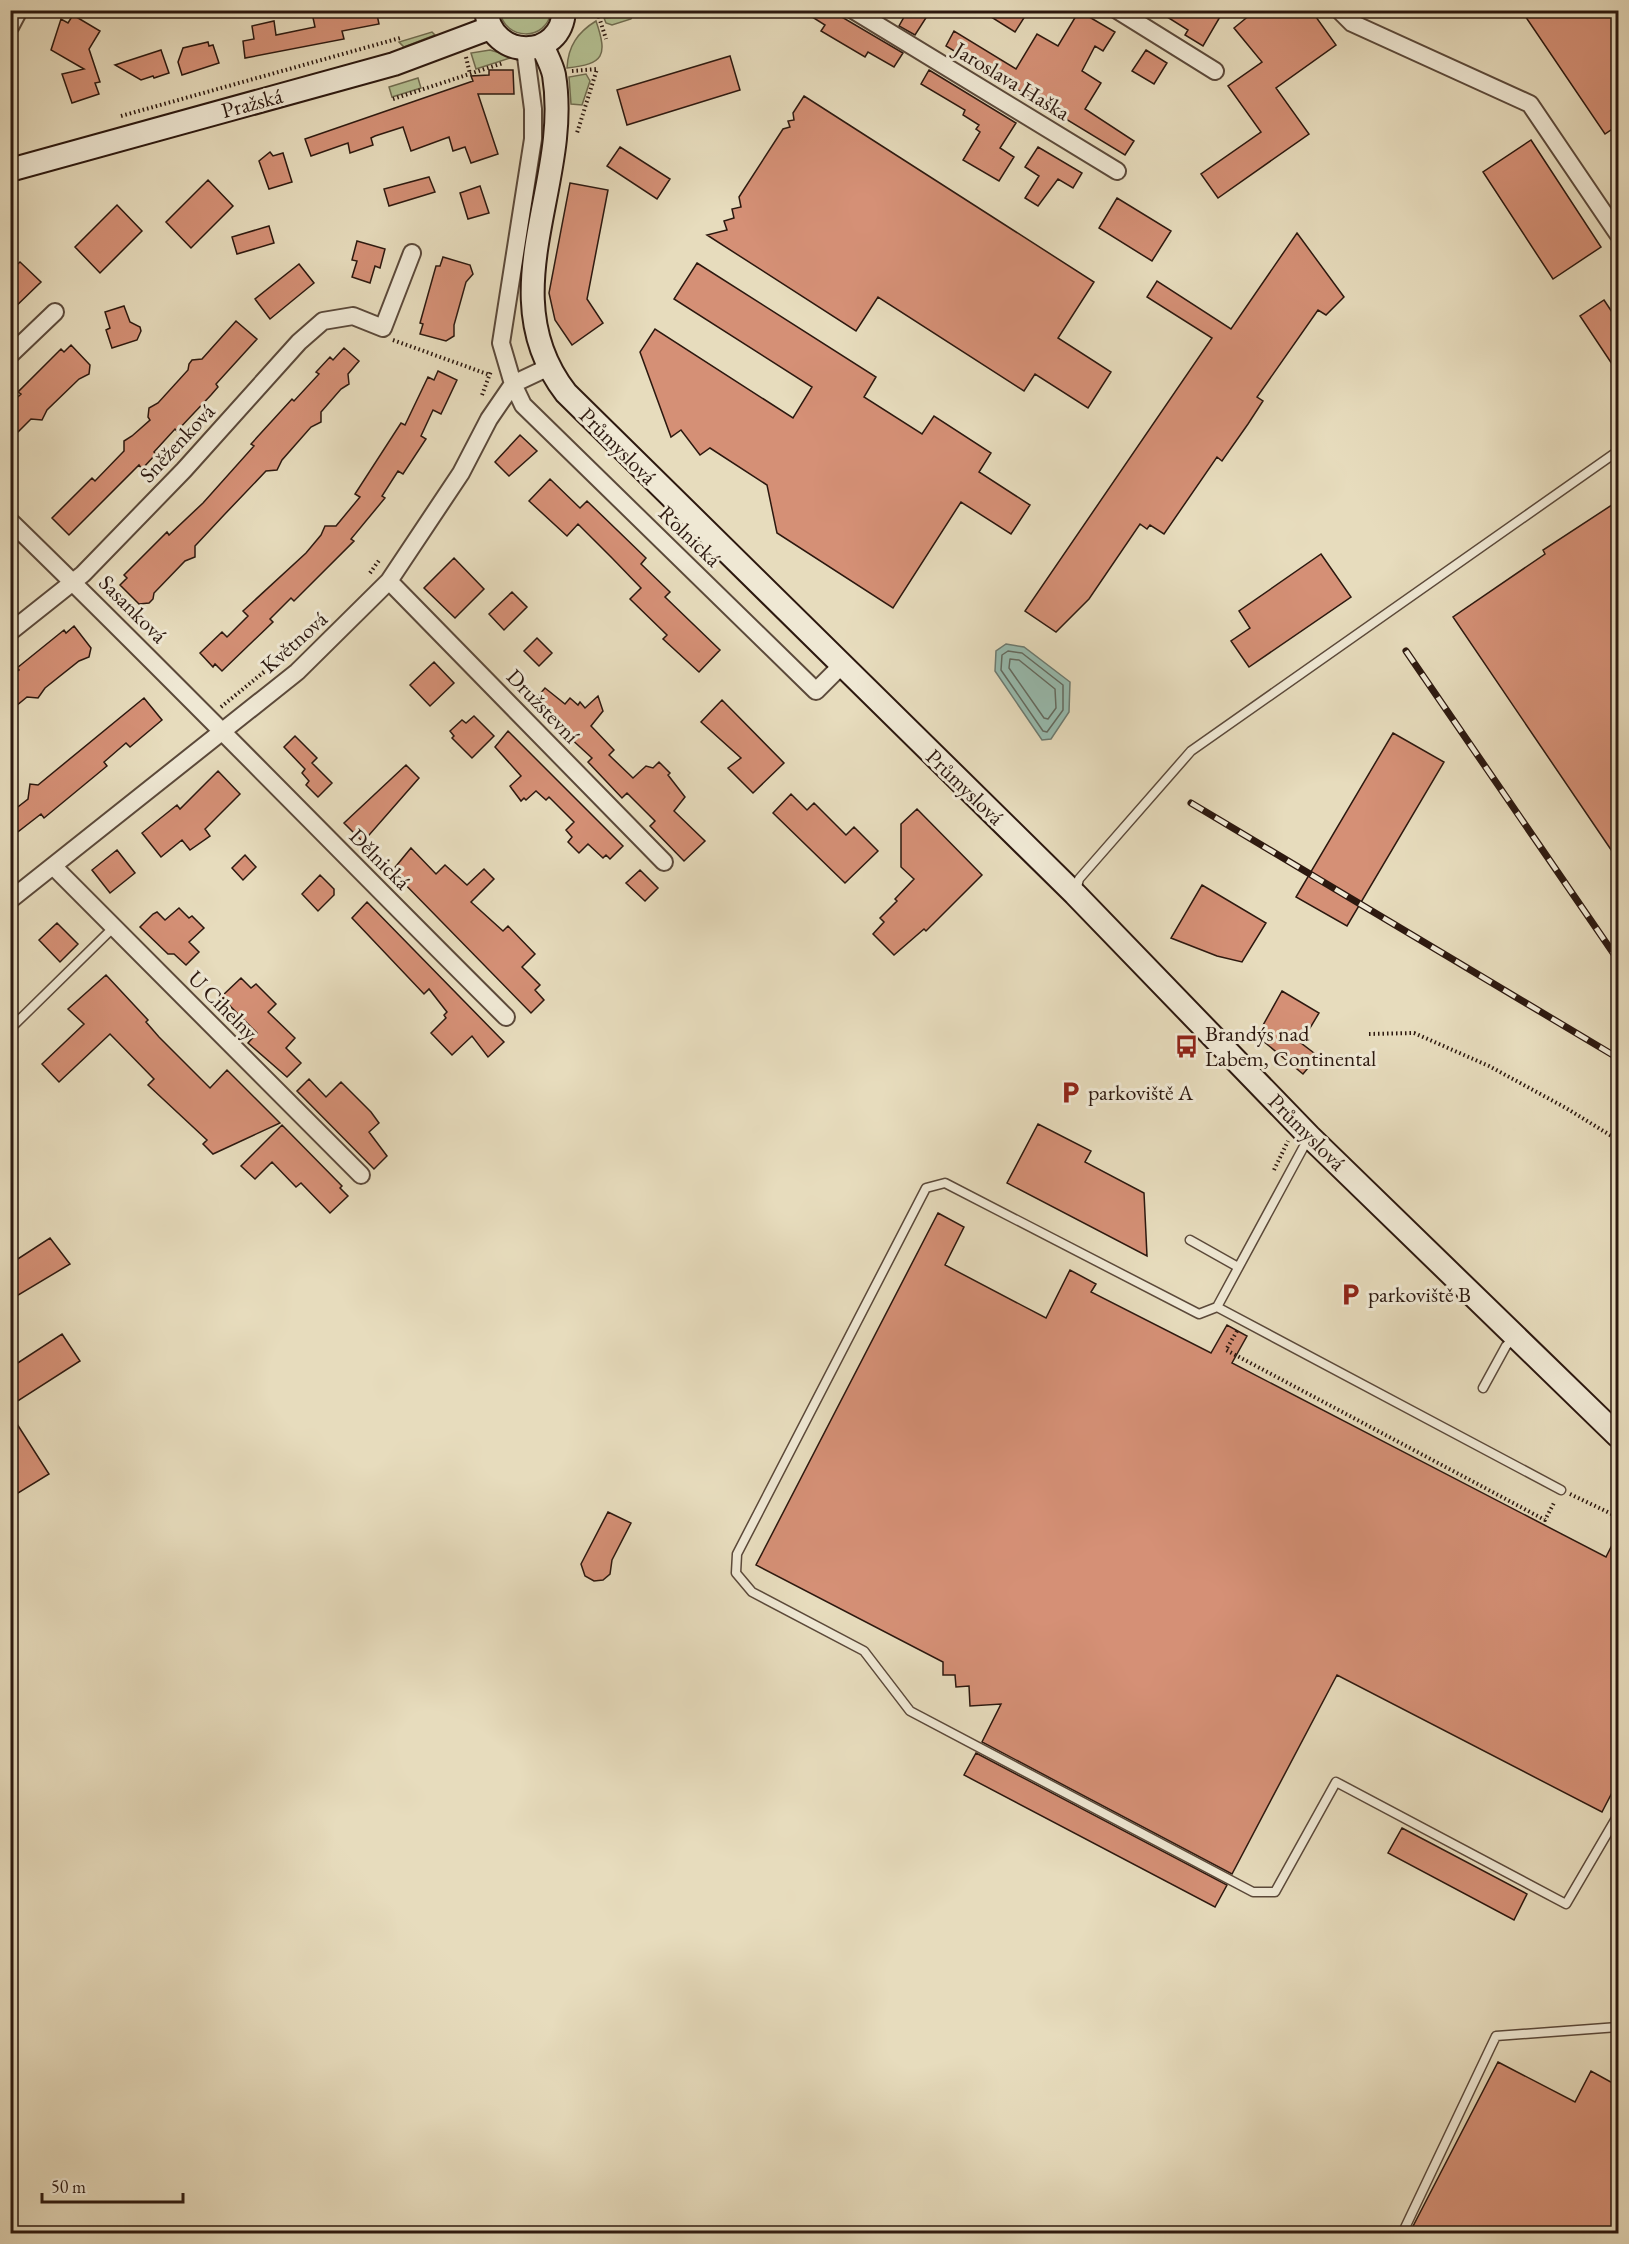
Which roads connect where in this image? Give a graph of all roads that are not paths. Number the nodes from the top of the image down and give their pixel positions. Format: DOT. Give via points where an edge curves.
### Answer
graph roads {
  1 [pos="19,10"];
  2 [pos="564,10"];
  3 [pos="853,10"];
  4 [pos="1117,10"];
  5 [pos="1339,10"];
  6 [pos="488,19"];
  7 [pos="10,27"];
  8 [pos="534,47"];
  9 [pos="1215,71"];
  10 [pos="10,170"];
  11 [pos="1116,171"];
  12 [pos="1618,234"];
  13 [pos="412,253"];
  14 [pos="55,312"];
  15 [pos="10,355"];
  16 [pos="549,368"];
  17 [pos="513,384"];
  18 [pos="1618,451"];
  19 [pos="10,521"];
  20 [pos="73,581"];
  21 [pos="389,581"];
  22 [pos="10,632"];
  23 [pos="841,666"];
  24 [pos="223,731"];
  25 [pos="664,862"];
  26 [pos="53,866"];
  27 [pos="1075,894"];
  28 [pos="10,900"];
  29 [pos="114,927"];
  30 [pos="506,1017"];
  31 [pos="10,1029"];
  32 [pos="1299,1136"];
  33 [pos="362,1175"];
  34 [pos="1190,1240"];
  35 [pos="1238,1267"];
  36 [pos="1217,1307"];
  37 [pos="1515,1336"];
  38 [pos="1483,1388"];
  39 [pos="1618,1436"];
  40 [pos="1561,1490"];
  41 [pos="1618,1815"];
  42 [pos="1618,2027"];
  43 [pos="1402,2234"];
  1 -- 7 [label="street"];
  2 -- 8 [label="main road" via="557,33"];
  3 -- 11 [label="street, Jaroslava Haška"];
  4 -- 9 [label="street"];
  5 -- 12 [label="street" via="1352,23 1530,104"];
  6 -- 8 [label="main road, Pražská" via="509,45"];
  6 -- 10 [label="main road, Pražská" via="394,63"];
  8 -- 16 [label="main road, Průmyslová" via="554,74 556,117 531,296 535,331"];
  8 -- 17 [label="street" via="529,75 533,139 501,342"];
  13 -- 20 [label="street, Sněženková" via="383,328 353,316 323,321 299,342 184,470"];
  14 -- 15 [label="street"];
  16 -- 17 [label="street"];
  16 -- 23 [label="main road, Průmyslová" via="593,421"];
  17 -- 21 [label="street, Květnová" via="489,419 461,473"];
  17 -- 23 [label="street, Rolnická" via="523,405 816,691"];
  18 -- 27 [label="lane" via="1191,751 1079,879"];
  19 -- 20 [label="street, Sasanková"];
  20 -- 22 [label="street, Sněženková"];
  20 -- 24 [label="street, Sasanková"];
  21 -- 24 [label="street, Květnová" via="297,672"];
  21 -- 25 [label="street, Družstevní"];
  23 -- 27 [label="main road, Průmyslová"];
  24 -- 26 [label="street, Květnová"];
  24 -- 30 [label="street, Dělnická"];
  26 -- 28 [label="street, Květnová"];
  26 -- 29 [label="street, U Cihelny"];
  27 -- 32 [label="main road, Průmyslová"];
  29 -- 31 [label="lane"];
  29 -- 33 [label="street, U Cihelny"];
  32 -- 35 [label="lane" via="1280,1189"];
  32 -- 37 [label="main road, Průmyslová"];
  34 -- 35 [label="lane"];
  35 -- 36 [label="lane"];
  36 -- 40 [label="lane"];
  36 -- 41 [label="lane" via="1199,1314 945,1183 926,1188 737,1554 736,1573 752,1592 864,1651 910,1711 1253,1892 1275,1892 1336,1782 1566,1905"];
  37 -- 38 [label="lane"];
  37 -- 39 [label="main road, Průmyslová"];
  42 -- 43 [label="lane" via="1496,2036"];
}
